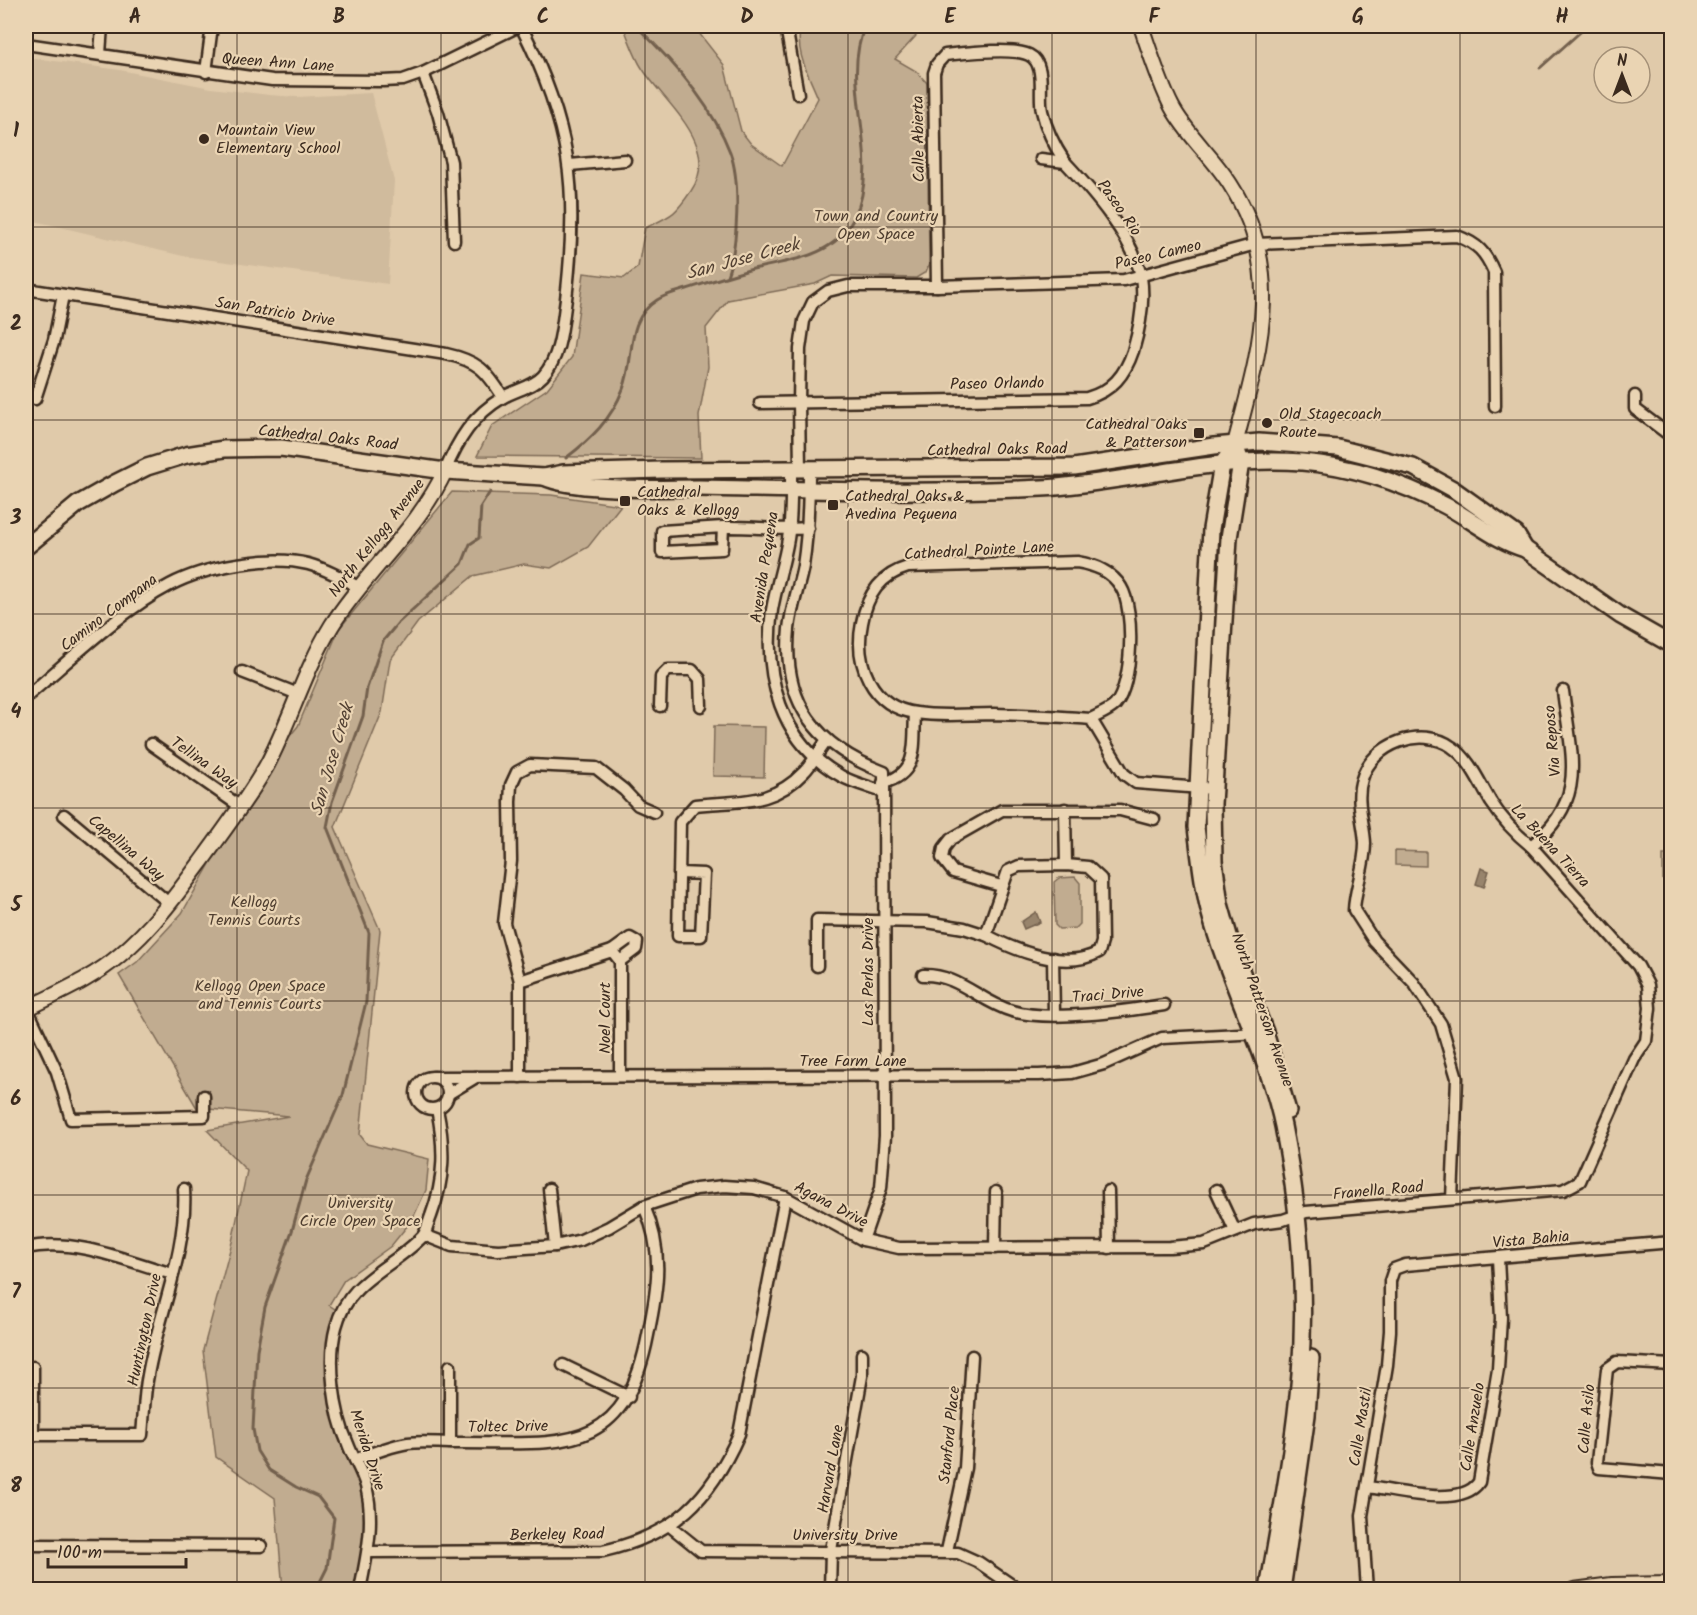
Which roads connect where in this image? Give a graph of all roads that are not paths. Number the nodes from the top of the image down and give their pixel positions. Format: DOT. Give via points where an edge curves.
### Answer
graph roads {
  1 [pos="102,26"];
  2 [pos="212,26"];
  3 [pos="520,26"];
  4 [pos="789,26"];
  5 [pos="1141,26"];
  6 [pos="26,44"];
  7 [pos="100,54"];
  8 [pos="937,64"];
  9 [pos="206,72"];
  10 [pos="423,73"];
  11 [pos="798,94"];
  12 [pos="1041,159"];
  13 [pos="625,160"];
  14 [pos="1065,162"];
  15 [pos="570,165"];
  16 [pos="454,241"];
  17 [pos="1256,244"];
  18 [pos="1141,276"];
  19 [pos="937,286"];
  20 [pos="26,289"];
  21 [pos="63,295"];
  22 [pos="1635,396"];
  23 [pos="503,397"];
  24 [pos="35,399"];
  25 [pos="799,402"];
  26 [pos="760,403"];
  27 [pos="1495,406"];
  28 [pos="1671,437"];
  29 [pos="1235,444"];
  30 [pos="1240,462"];
  31 [pos="1222,464"];
  32 [pos="800,470"];
  33 [pos="445,471"];
  34 [pos="544,477"];
  35 [pos="791,488"];
  36 [pos="809,488"];
  37 [pos="723,527"];
  38 [pos="808,528"];
  39 [pos="789,530"];
  40 [pos="26,547"];
  41 [pos="1525,549"];
  42 [pos="358,587"];
  43 [pos="1671,645"];
  44 [pos="242,672"];
  45 [pos="1563,691"];
  46 [pos="298,694"];
  47 [pos="26,698"];
  48 [pos="660,705"];
  49 [pos="701,706"];
  50 [pos="915,713"];
  51 [pos="1091,719"];
  52 [pos="826,742"];
  53 [pos="151,744"];
  54 [pos="814,757"];
  55 [pos="884,783"];
  56 [pos="1198,788"];
  57 [pos="1214,789"];
  58 [pos="241,807"];
  59 [pos="1065,809"];
  60 [pos="654,812"];
  61 [pos="64,815"];
  62 [pos="1154,819"];
  63 [pos="1531,846"];
  64 [pos="1066,865"];
  65 [pos="680,873"];
  66 [pos="1001,886"];
  67 [pos="170,904"];
  68 [pos="883,920"];
  69 [pos="986,935"];
  70 [pos="612,951"];
  71 [pos="1053,958"];
  72 [pos="620,961"];
  73 [pos="817,966"];
  74 [pos="923,975"];
  75 [pos="520,981"];
  76 [pos="1164,1005"];
  77 [pos="26,1008"];
  78 [pos="1054,1014"];
  79 [pos="1260,1033"];
  80 [pos="477,1076"];
  81 [pos="620,1076"];
  82 [pos="884,1076"];
  83 [pos="434,1077"];
  84 [pos="519,1077"];
  85 [pos="448,1094"];
  86 [pos="204,1096"];
  87 [pos="437,1109"];
  88 [pos="184,1189"];
  89 [pos="549,1189"];
  90 [pos="1216,1190"];
  91 [pos="1108,1191"];
  92 [pos="996,1192"];
  93 [pos="785,1197"];
  94 [pos="1452,1199"];
  95 [pos="644,1206"];
  96 [pos="1302,1213"];
  97 [pos="1235,1231"];
  98 [pos="424,1235"];
  99 [pos="863,1240"];
  100 [pos="1671,1242"];
  101 [pos="555,1246"];
  102 [pos="26,1248"];
  103 [pos="995,1248"];
  104 [pos="1109,1248"];
  105 [pos="1498,1258"];
  106 [pos="1394,1269"];
  107 [pos="172,1274"];
  108 [pos="862,1354"];
  109 [pos="972,1356"];
  110 [pos="563,1365"];
  111 [pos="1671,1365"];
  112 [pos="450,1366"];
  113 [pos="33,1367"];
  114 [pos="629,1398"];
  115 [pos="29,1436"];
  116 [pos="450,1443"];
  117 [pos="356,1460"];
  118 [pos="1671,1474"];
  119 [pos="1367,1486"];
  120 [pos="670,1526"];
  121 [pos="26,1545"];
  122 [pos="261,1546"];
  123 [pos="831,1550"];
  124 [pos="369,1551"];
  125 [pos="947,1551"];
  126 [pos="1671,1584"];
  127 [pos="1612,1587"];
  128 [pos="360,1590"];
  129 [pos="830,1590"];
  130 [pos="1019,1590"];
  131 [pos="1268,1590"];
  132 [pos="1282,1590"];
  133 [pos="1367,1590"];
  134 [pos="1574,1590"];
  1 -- 7 [label="street"];
  2 -- 9 [label="street"];
  3 -- 10 [label="street, Queen Ann Lane"];
  3 -- 15 [label="street, North Kellogg Avenue" via="541,65"];
  4 -- 11 [label="street"];
  5 -- 17 [label="street, North Patterson Avenue" via="1172,107 1231,185"];
  6 -- 7 [label="street, Queen Ann Lane"];
  7 -- 9 [label="street, Queen Ann Lane"];
  8 -- 14 [label="street, Paseo Rio" via="945,55 964,53 1030,56 1039,68 1041,110"];
  8 -- 19 [label="street, Calle Abierta"];
  9 -- 10 [label="street, Queen Ann Lane" via="272,80 346,82 403,80"];
  10 -- 16 [label="street" via="451,162"];
  12 -- 14 [label="street"];
  13 -- 15 [label="street"];
  14 -- 18 [label="street, Paseo Rio" via="1092,192 1129,246"];
  15 -- 23 [label="street, North Kellogg Avenue" via="572,243 562,329 554,361 541,378"];
  17 -- 18 [label="street, Paseo Cameo"];
  17 -- 27 [label="street, Paseo Cameo" via="1457,236 1476,244 1486,254 1494,272"];
  17 -- 29 [label="street, North Patterson Avenue" via="1262,266 1264,315"];
  18 -- 19 [label="street, Paseo Cameo" via="1086,283"];
  18 -- 25 [label="street, Paseo Orlando" via="1142,311 1131,355 1115,384 1100,395"];
  19 -- 25 [label="street, Paseo Cameo" via="848,286 828,291 813,302 803,328"];
  20 -- 21 [label="street, San Patricio Drive"];
  21 -- 23 [label="street, San Patricio Drive" via="455,356 478,365"];
  21 -- 24 [label="street" via="52,348"];
  22 -- 28 [label="street" via="1635,409"];
  23 -- 33 [label="street, North Kellogg Avenue" via="462,434"];
  25 -- 26 [label="street, Paseo Orlando"];
  25 -- 32 [label="street, Paseo Cameo"];
  29 -- 30 [label="main road, North Patterson Avenue"];
  29 -- 31 [label="main road, North Patterson Avenue"];
  29 -- 32 [label="main road, Cathedral Oaks Road" via="1074,467"];
  29 -- 41 [label="main road, Cathedral Oaks Road" via="1338,448 1413,467 1453,489 1516,534"];
  30 -- 31 [label="main road, Cathedral Oaks Road"];
  30 -- 41 [label="main road, Cathedral Oaks Road" via="1302,462 1358,472 1422,494 1507,544"];
  30 -- 57 [label="main road, North Patterson Avenue" via="1229,538"];
  31 -- 36 [label="main road, Cathedral Oaks Road" via="1043,488"];
  31 -- 56 [label="main road, North Patterson Avenue" via="1211,529"];
  32 -- 34 [label="main road, Cathedral Oaks Road" via="563,473"];
  32 -- 35 [label="street, Avenida Pequena"];
  32 -- 36 [label="street, Avenida Pequena"];
  33 -- 34 [label="main road, Cathedral Oaks Road"];
  33 -- 40 [label="main road, Cathedral Oaks Road" via="281,448 224,449 186,455 147,467 94,494"];
  33 -- 42 [label="street, North Kellogg Avenue" via="432,499"];
  34 -- 35 [label="main road, Cathedral Oaks Road" via="559,484"];
  35 -- 36 [label="main road, Cathedral Oaks Road"];
  35 -- 39 [label="street, Avenida Pequena"];
  36 -- 38 [label="street, Avenida Pequena"];
  37 -- 37 [label="street" via="722,549 662,552 662,531"];
  37 -- 39 [label="street"];
  38 -- 39 [label="street"];
  38 -- 52 [label="street, Avenida Pequena" via="788,648 793,685 801,707"];
  39 -- 54 [label="street, Avenida Pequena" via="770,627 770,667 782,714"];
  41 -- 43 [label="main road, Cathedral Oaks Road" via="1621,616"];
  42 -- 46 [label="street, North Kellogg Avenue" via="316,652"];
  42 -- 47 [label="street, Camino Compana" via="326,570 296,563 259,562 193,576 142,602"];
  44 -- 46 [label="street"];
  45 -- 63 [label="street, Via Reposo" via="1572,790 1560,818"];
  46 -- 58 [label="street, North Kellogg Avenue" via="267,764"];
  48 -- 49 [label="street" via="661,677 668,670 692,670 700,678"];
  50 -- 51 [label="street, Cathedral Pointe Lane"];
  50 -- 51 [label="street, Cathedral Pointe Lane" via="895,706 875,690 861,664 859,638 863,616 881,580 908,567 1077,562 1094,565 1110,575 1126,598 1129,614 1126,684 1114,707"];
  50 -- 55 [label="street" via="913,759 898,779"];
  51 -- 56 [label="street" via="1124,774 1136,783"];
  52 -- 54 [label="street"];
  52 -- 55 [label="street, Avenida Pequena"];
  53 -- 58 [label="street, Tellina Way"];
  54 -- 55 [label="street, Avenida Pequena" via="842,777"];
  54 -- 65 [label="street" via="806,771 782,791 759,801 695,805 680,822"];
  55 -- 68 [label="street, Las Perlas Drive"];
  56 -- 57 [label="street"];
  56 -- 79 [label="main road, North Patterson Avenue" via="1196,827 1206,898 1223,954"];
  57 -- 79 [label="main road, North Patterson Avenue" via="1214,861 1220,904"];
  58 -- 67 [label="street, North Kellogg Avenue"];
  59 -- 62 [label="street" via="1120,810"];
  59 -- 64 [label="street"];
  59 -- 66 [label="street" via="1002,810 951,839 944,848 942,858 952,873"];
  60 -- 75 [label="street" via="638,805 596,768 530,765 517,772 511,785 511,861 504,923"];
  61 -- 67 [label="street, Capellina Way"];
  63 -- 94 [label="street, La Buena Tierra" via="1638,966 1648,985 1650,1019 1646,1041 1634,1059 1580,1181 1563,1190"];
  63 -- 94 [label="street, La Buena Tierra" via="1493,805 1461,755 1440,741 1404,739 1378,755 1362,778 1360,800 1365,842 1354,910 1374,941 1414,983 1441,1024 1457,1078"];
  64 -- 66 [label="street" via="1019,866 1008,871"];
  64 -- 71 [label="street" via="1088,867 1101,879 1102,942 1099,952 1090,957"];
  65 -- 65 [label="street" via="678,936 701,936 704,874"];
  66 -- 69 [label="street"];
  67 -- 77 [label="street, North Kellogg Avenue" via="121,955 87,979"];
  68 -- 69 [label="street" via="927,922"];
  68 -- 73 [label="street" via="817,920"];
  68 -- 82 [label="street, Las Perlas Drive"];
  69 -- 71 [label="street" via="1008,946"];
  70 -- 72 [label="street, Noel Court"];
  70 -- 72 [label="street, Noel Court" via="623,940 637,942 636,949"];
  70 -- 75 [label="street, Noel Court"];
  71 -- 78 [label="street, Traci Drive"];
  72 -- 81 [label="street, Noel Court"];
  74 -- 78 [label="street, Traci Drive" via="954,980 1009,1011"];
  75 -- 84 [label="street"];
  76 -- 78 [label="street, Traci Drive" via="1110,1014"];
  77 -- 86 [label="street" via="57,1072 71,1119 204,1116"];
  79 -- 82 [label="street, Tree Farm Lane" via="1162,1038 1104,1064 1072,1073"];
  79 -- 96 [label="main road, North Patterson Avenue"];
  80 -- 83 [label="street, Tree Farm Lane"];
  80 -- 84 [label="street, Tree Farm Lane"];
  80 -- 85 [label="street"];
  81 -- 82 [label="street, Tree Farm Lane"];
  81 -- 84 [label="street, Tree Farm Lane"];
  82 -- 99 [label="street, Las Perlas Drive" via="881,1188"];
  83 -- 85 [label="street" via="443,1081"];
  83 -- 87 [label="street" via="420,1081 415,1094 423,1107"];
  85 -- 87 [label="street"];
  87 -- 98 [label="street" via="444,1165 440,1191"];
  88 -- 107 [label="street, Huntington Drive" via="185,1206"];
  89 -- 101 [label="street"];
  90 -- 97 [label="street"];
  91 -- 104 [label="street"];
  92 -- 103 [label="street"];
  93 -- 95 [label="street, Agana Drive" via="754,1188 724,1186 696,1189"];
  93 -- 99 [label="street, Agana Drive"];
  93 -- 120 [label="street, Berkeley Road" via="739,1434 710,1486 692,1509"];
  94 -- 96 [label="street, Franella Road"];
  95 -- 101 [label="street, Agana Drive" via="609,1227"];
  95 -- 114 [label="street, Toltec Drive" via="655,1230 656,1296 644,1355"];
  96 -- 97 [label="street, Agana Drive"];
  96 -- 131 [label="main road, North Patterson Avenue" via="1300,1376"];
  96 -- 132 [label="main road, North Patterson Avenue" via="1312,1274 1310,1383"];
  97 -- 104 [label="street, Agana Drive" via="1204,1244"];
  98 -- 101 [label="street, Agana Drive" via="452,1246 498,1250"];
  98 -- 117 [label="street, Merida Drive" via="350,1294 336,1326 332,1346 336,1399 340,1424"];
  99 -- 103 [label="street, Agana Drive" via="899,1248"];
  100 -- 105 [label="street, Vista Bahia"];
  102 -- 107 [label="street" via="60,1245 92,1250"];
  103 -- 104 [label="street, Agana Drive"];
  105 -- 106 [label="street, Vista Bahia"];
  105 -- 119 [label="street, Calle Anzuelo" via="1498,1369 1475,1489 1441,1497"];
  106 -- 119 [label="street, Calle Mastil" via="1390,1281 1387,1365"];
  107 -- 115 [label="street, Huntington Drive" via="147,1376 142,1435"];
  108 -- 123 [label="street, Harvard Lane" via="861,1386"];
  109 -- 125 [label="street, Stanford Place" via="965,1468"];
  110 -- 114 [label="street"];
  111 -- 118 [label="street, Calle Asilo" via="1610,1364 1597,1462 1599,1468"];
  112 -- 116 [label="street"];
  113 -- 115 [label="street"];
  114 -- 116 [label="street, Toltec Drive" via="592,1433 554,1442"];
  116 -- 117 [label="street, Toltec Drive" via="409,1443"];
  117 -- 124 [label="street, Merida Drive" via="369,1506"];
  119 -- 133 [label="street, Calle Mastil" via="1361,1533"];
  120 -- 123 [label="street, University Drive" via="700,1551"];
  120 -- 124 [label="street, Berkeley Road" via="631,1545 603,1551"];
  121 -- 122 [label="street"];
  123 -- 125 [label="street, University Drive"];
  123 -- 129 [label="street, Harvard Lane"];
  124 -- 128 [label="street, Merida Drive"];
  125 -- 130 [label="street, University Drive" via="978,1562"];
  126 -- 127 [label="street"];
  127 -- 134 [label="street"];
}
